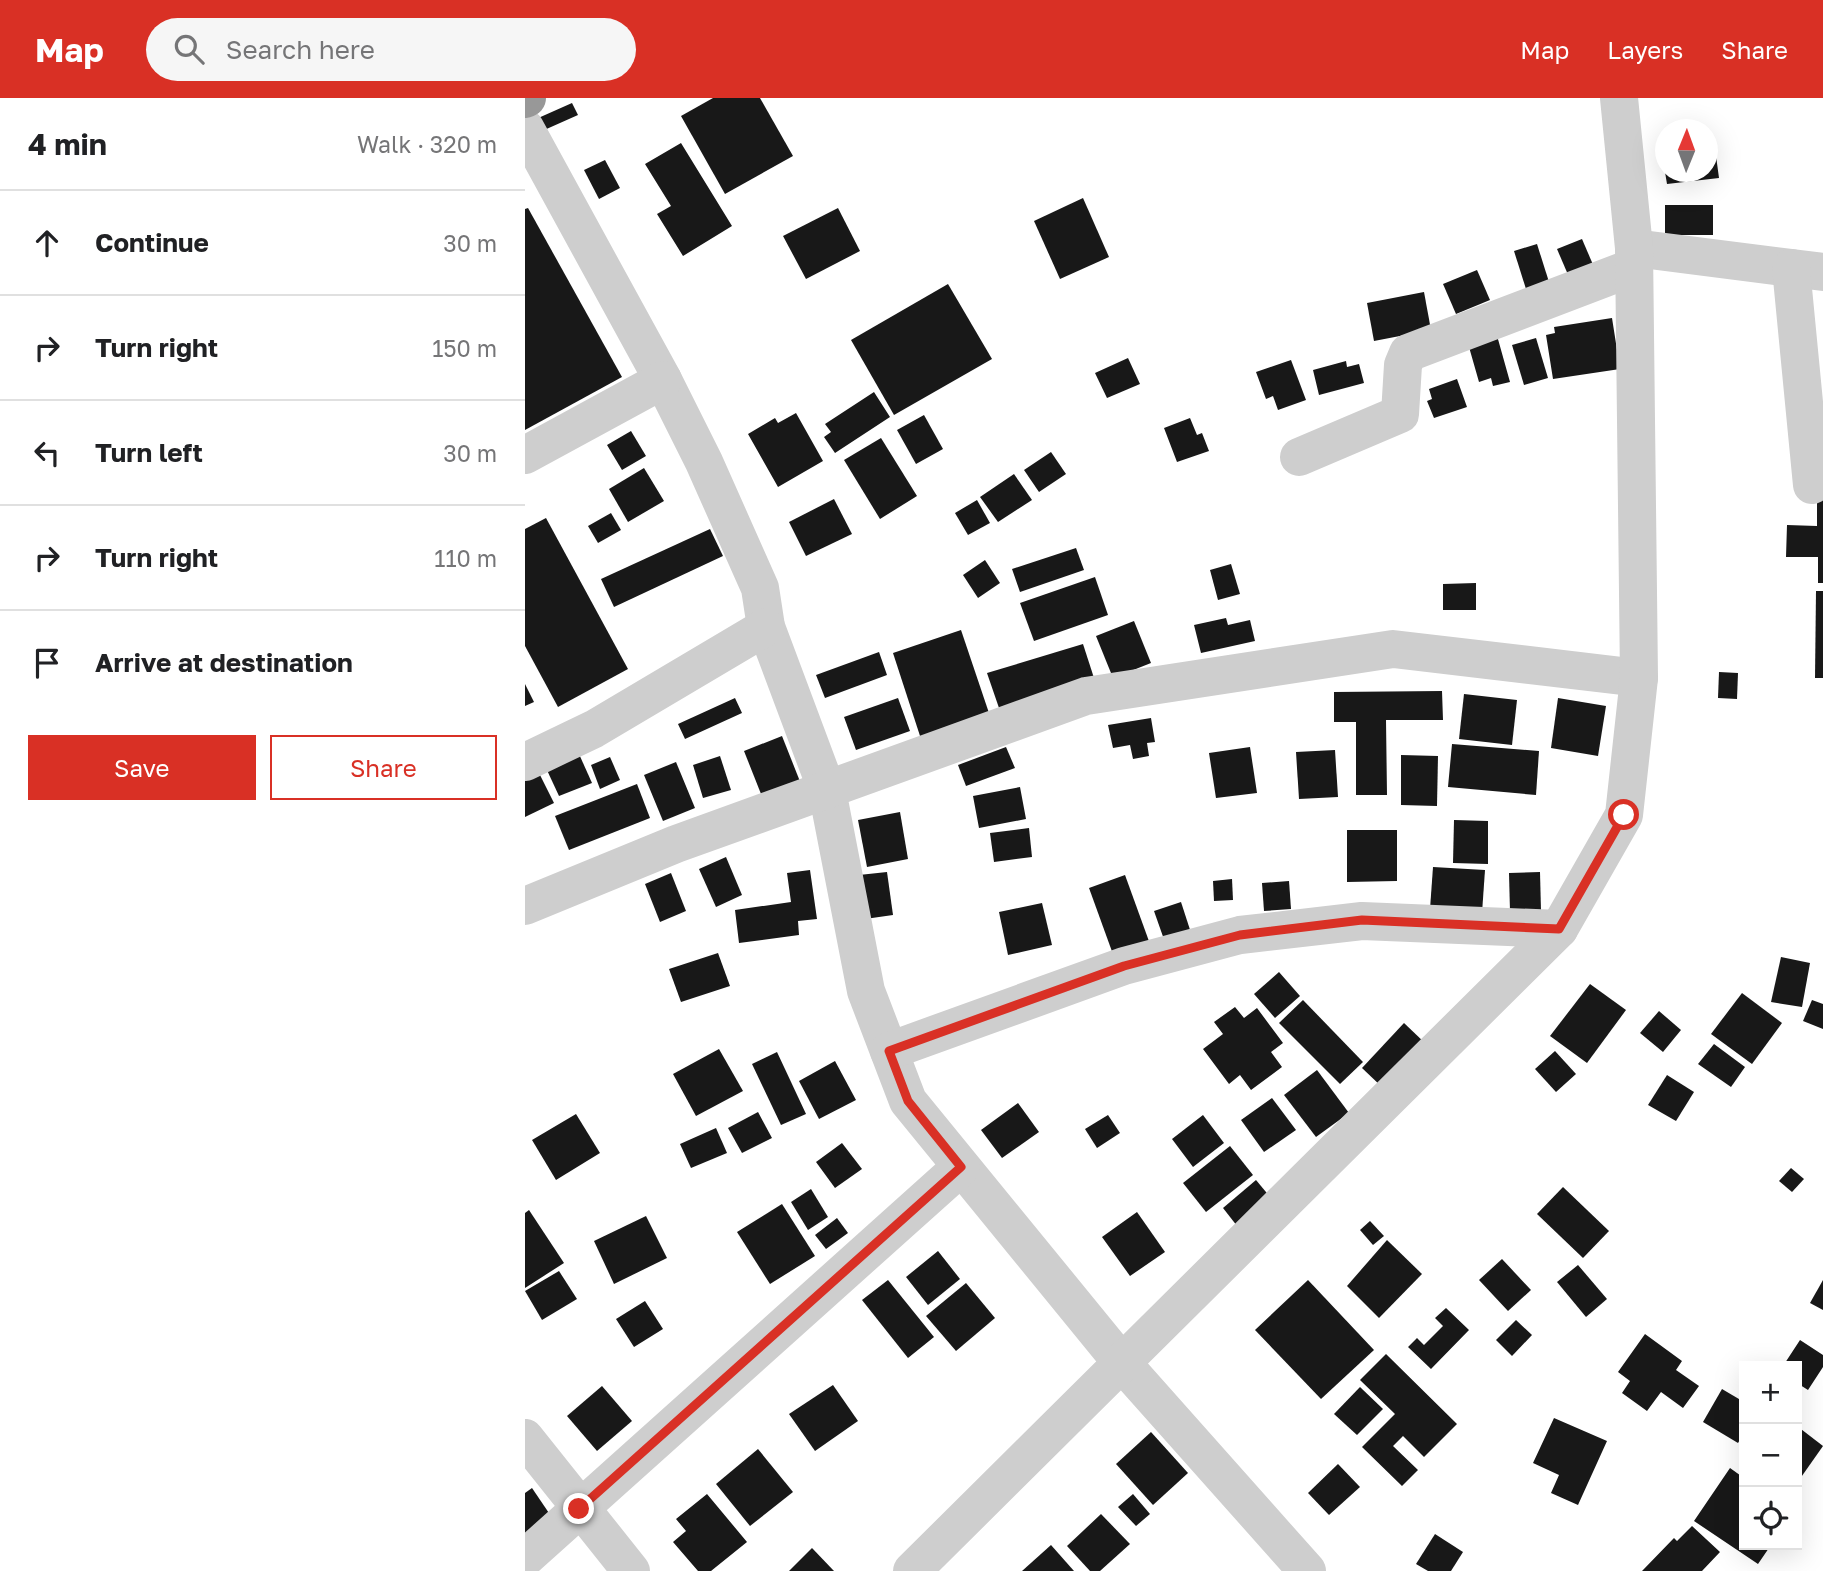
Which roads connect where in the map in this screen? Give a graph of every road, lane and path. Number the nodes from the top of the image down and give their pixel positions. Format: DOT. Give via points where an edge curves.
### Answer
graph roads {
  1 [pos="1619,98"];
  2 [pos="525,128"];
  3 [pos="1634,258"];
  4 [pos="1807,270"];
  5 [pos="663,380"];
  6 [pos="525,455"];
  7 [pos="1299,457"];
  8 [pos="1812,485"];
  9 [pos="766,627"];
  10 [pos="1639,678"];
  11 [pos="525,762"];
  12 [pos="827,790"];
  13 [pos="525,906"];
  14 [pos="1559,929"];
  15 [pos="889,1051"];
  16 [pos="961,1167"];
  17 [pos="1122,1363"];
  18 [pos="525,1438"];
  19 [pos="579,1509"];
  20 [pos="525,1558"];
  21 [pos="631,1571"];
  22 [pos="912,1571"];
  23 [pos="1307,1571"];
  1 -- 3 [label="street"];
  2 -- 5 [label="street"];
  3 -- 4 [label="street"];
  3 -- 7 [label="street" via="1408,353 1400,414"];
  3 -- 10 [label="street"];
  4 -- 8 [label="street"];
  5 -- 6 [label="street"];
  5 -- 9 [label="street" via="760,588"];
  9 -- 11 [label="street" via="594,729"];
  9 -- 12 [label="street"];
  10 -- 12 [label="street" via="1393,649 1086,696"];
  10 -- 14 [label="street" via="1624,815"];
  12 -- 13 [label="street" via="676,844"];
  12 -- 15 [label="street" via="866,991"];
  14 -- 15 [label="street" via="1362,920 1240,935 1124,966"];
  14 -- 17 [label="street"];
  15 -- 16 [label="street" via="908,1101"];
  16 -- 17 [label="street"];
  16 -- 19 [label="street"];
  17 -- 22 [label="street"];
  17 -- 23 [label="street"];
  18 -- 19 [label="street"];
  19 -- 20 [label="street"];
  19 -- 21 [label="street"];
}
